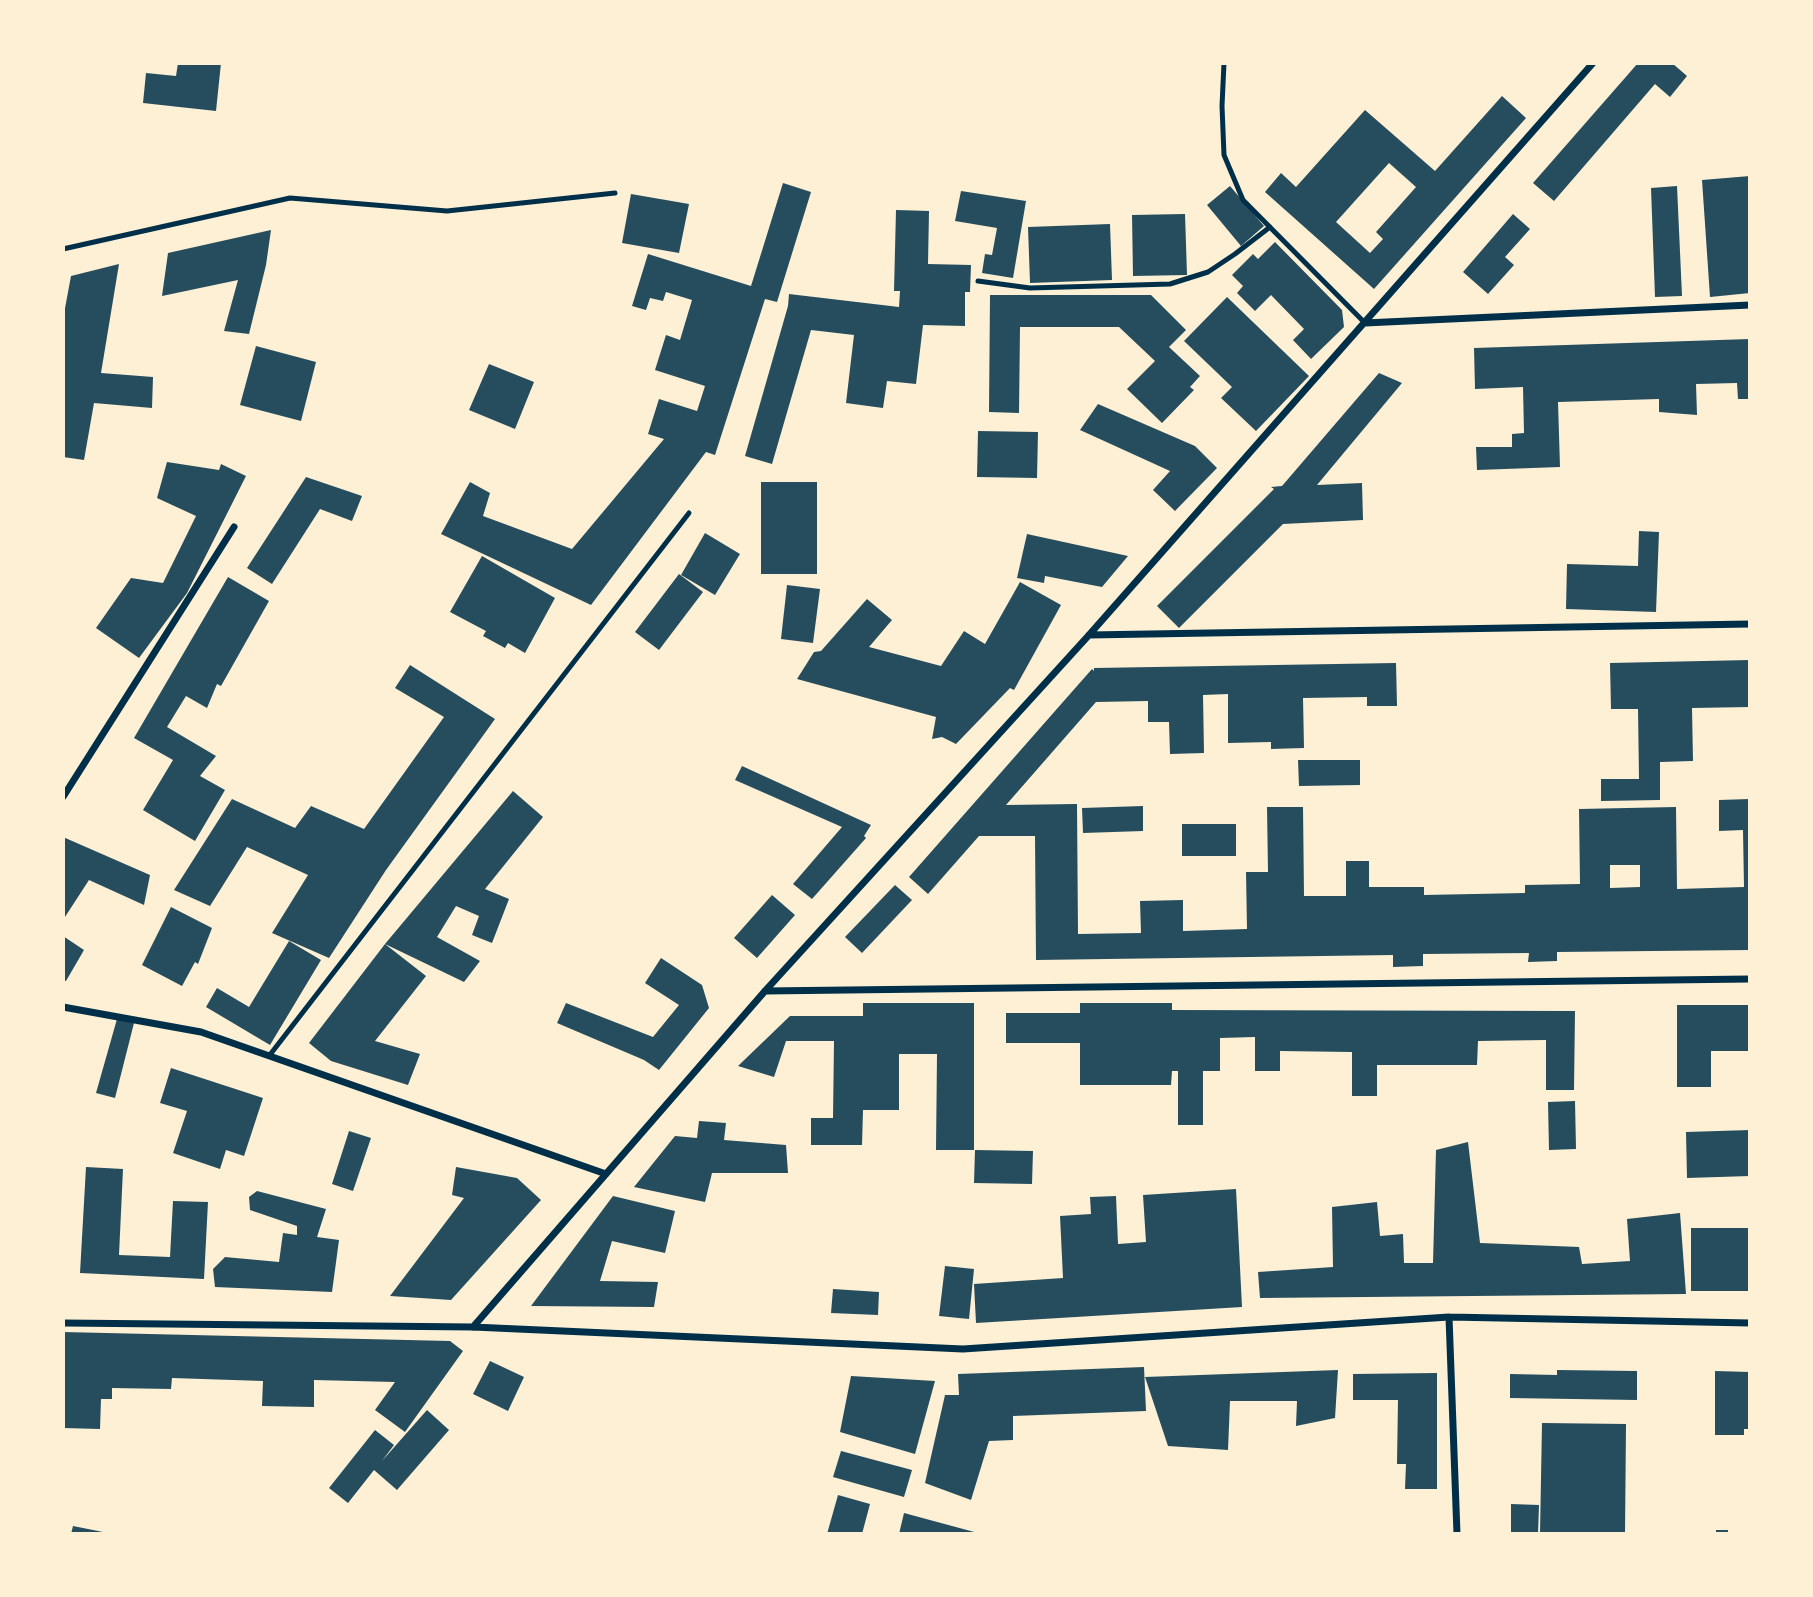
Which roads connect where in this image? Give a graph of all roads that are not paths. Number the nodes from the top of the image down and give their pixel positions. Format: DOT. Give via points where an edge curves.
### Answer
graph roads {
  1 [pos="1224,63"];
  2 [pos="1593,63"];
  3 [pos="615,193"];
  4 [pos="1270,227"];
  5 [pos="63,249"];
  6 [pos="978,281"];
  7 [pos="1750,305"];
  8 [pos="1365,323"];
  9 [pos="689,513"];
  10 [pos="234,527"];
  11 [pos="1750,624"];
  12 [pos="1089,635"];
  13 [pos="63,797"];
  14 [pos="1750,979"];
  15 [pos="765,991"];
  16 [pos="63,1007"];
  17 [pos="269,1056"];
  18 [pos="606,1174"];
  19 [pos="1449,1317"];
  20 [pos="63,1323"];
  21 [pos="1750,1323"];
  22 [pos="473,1327"];
  23 [pos="1457,1534"];
  1 -- 4 [label="lane" via="1224,155 1242,200"];
  2 -- 8 [label="street"];
  3 -- 5 [label="lane" via="447,211 290,198"];
  4 -- 6 [label="lane" via="1208,272 1170,284 1030,288"];
  4 -- 8 [label="lane"];
  7 -- 8 [label="street"];
  8 -- 12 [label="street"];
  9 -- 17 [label="lane"];
  10 -- 13 [label="street"];
  11 -- 12 [label="street"];
  12 -- 15 [label="street"];
  14 -- 15 [label="street"];
  15 -- 18 [label="street"];
  16 -- 17 [label="street" via="201,1032"];
  17 -- 18 [label="street"];
  18 -- 22 [label="street"];
  19 -- 21 [label="street"];
  19 -- 22 [label="street" via="963,1349"];
  19 -- 23 [label="street"];
  20 -- 22 [label="street"];
}
